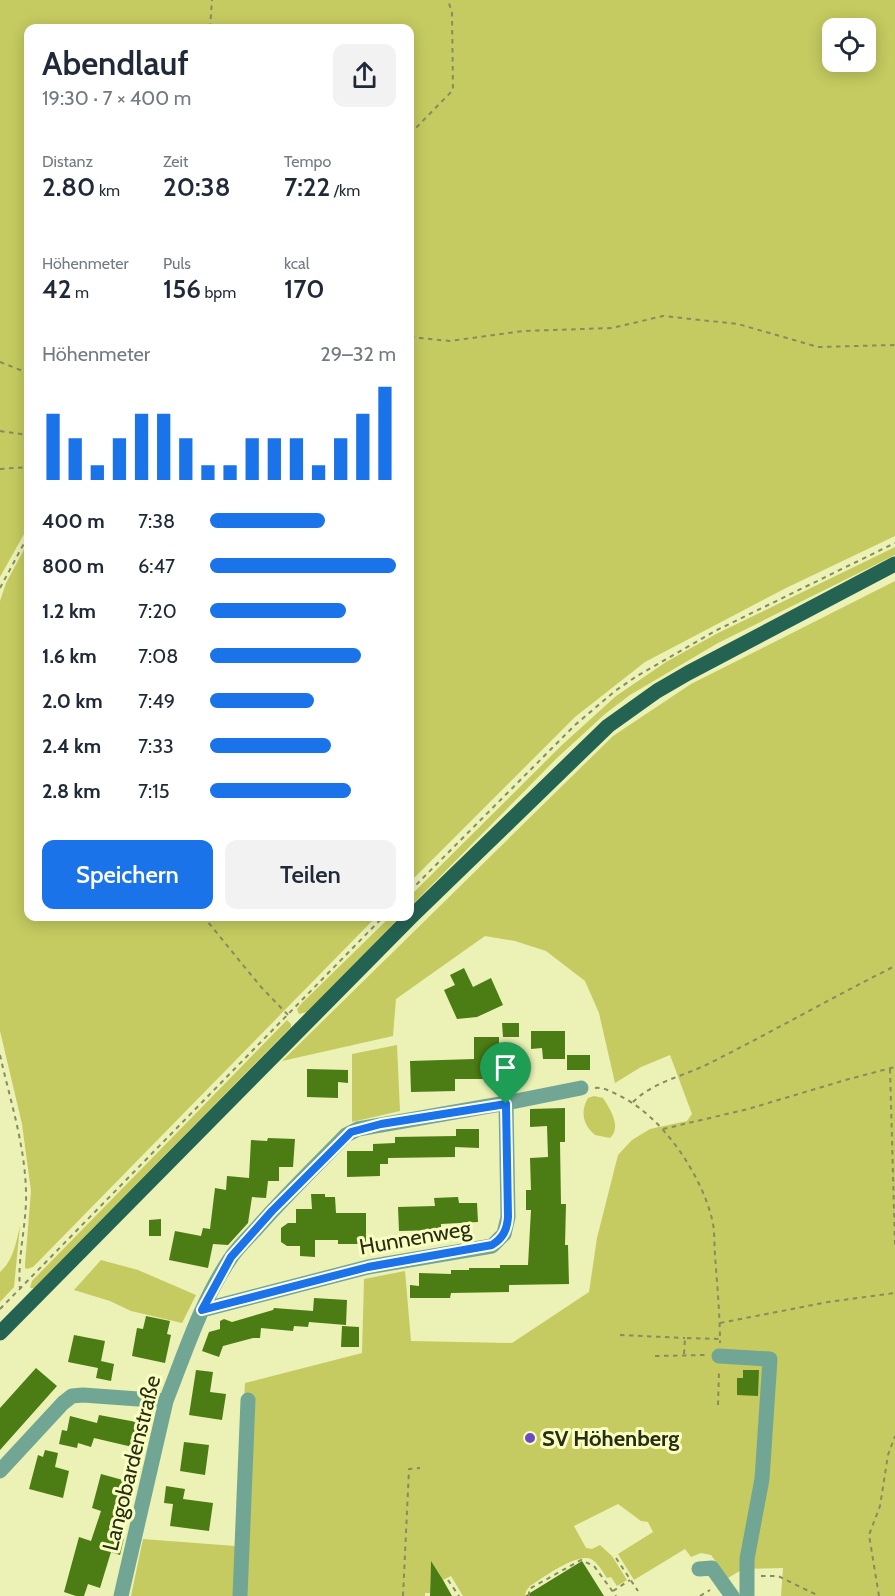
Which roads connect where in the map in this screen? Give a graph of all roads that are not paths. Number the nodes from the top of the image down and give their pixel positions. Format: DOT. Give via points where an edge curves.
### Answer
graph roads {
  1 [pos="895,564"];
  2 [pos="414,914"];
  3 [pos="407,921"];
  4 [pos="581,1088"];
  5 [pos="506,1104"];
  6 [pos="202,1310"];
  7 [pos="0,1333"];
  8 [pos="712,1356"];
  9 [pos="248,1400"];
  10 [pos="166,1401"];
  11 [pos="0,1471"];
  12 [pos="699,1569"];
  13 [pos="121,1596"];
  14 [pos="240,1596"];
  15 [pos="732,1596"];
  16 [pos="747,1596"];
  1 -- 2 [label="main road" via="688,672 608,726"];
  3 -- 7 [label="main road"];
  4 -- 5 [label="street, Langobardenstraße"];
  5 -- 6 [label="street, Langobardenstraße" via="351,1132 231,1257"];
  5 -- 6 [label="street, Hunnenweg" via="508,1217 500,1240 492,1245 368,1267"];
  6 -- 10 [label="street, Langobardenstraße"];
  8 -- 16 [label="street" via="770,1359 762,1479 747,1559"];
  9 -- 14 [label="street"];
  10 -- 11 [label="street" via="72,1396"];
  10 -- 13 [label="street, Langobardenstraße"];
  12 -- 15 [label="street" via="712,1568"];
}
